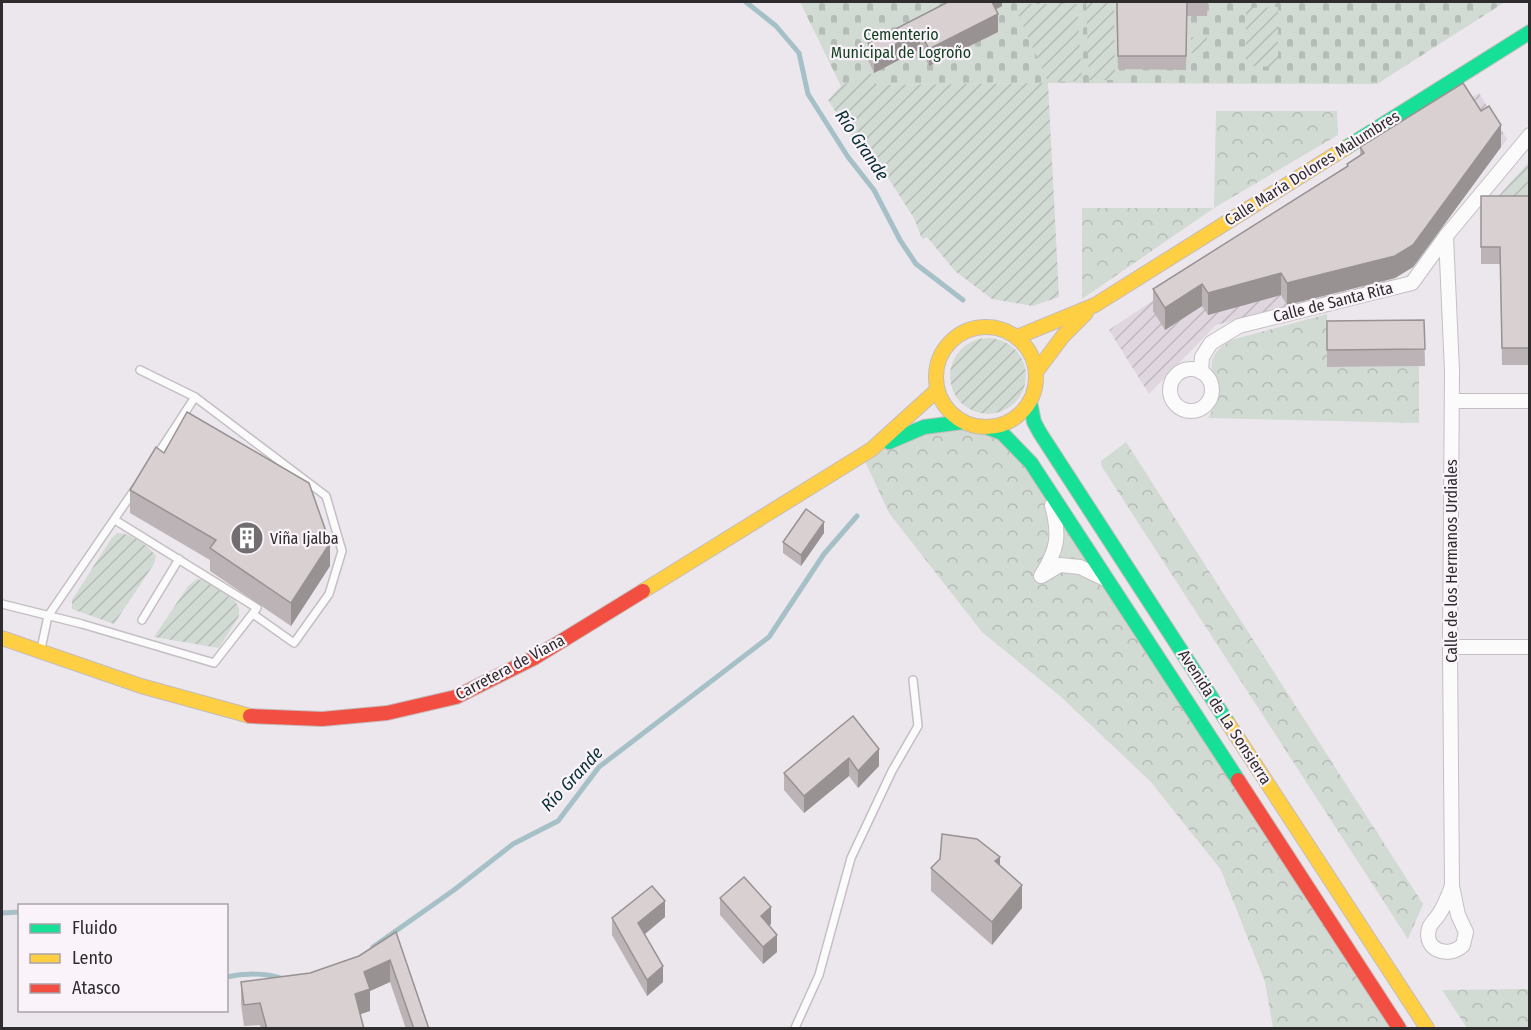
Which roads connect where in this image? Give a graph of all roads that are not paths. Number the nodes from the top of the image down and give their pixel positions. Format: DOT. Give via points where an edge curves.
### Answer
graph roads {
  1 [pos="1530,32"];
  2 [pos="1530,135"];
  3 [pos="1446,236"];
  4 [pos="1095,304"];
  5 [pos="1017,337"];
  6 [pos="140,370"];
  7 [pos="1036,372"];
  8 [pos="1202,372"];
  9 [pos="937,390"];
  10 [pos="195,397"];
  11 [pos="1452,401"];
  12 [pos="1530,401"];
  13 [pos="1030,402"];
  14 [pos="963,422"];
  15 [pos="986,427"];
  16 [pos="872,449"];
  17 [pos="152,463"];
  18 [pos="140,482"];
  19 [pos="1049,491"];
  20 [pos="115,520"];
  21 [pos="179,559"];
  22 [pos="1106,579"];
  23 [pos="2,604"];
  24 [pos="253,614"];
  25 [pos="48,615"];
  26 [pos="142,620"];
  27 [pos="2,638"];
  28 [pos="1450,647"];
  29 [pos="1530,647"];
  30 [pos="41,651"];
  31 [pos="913,680"];
  32 [pos="1452,886"];
  33 [pos="795,1029"];
  34 [pos="1399,1029"];
  35 [pos="1427,1029"];
  1 -- 4 [label="main road, Calle María Dolores Malumbres"];
  2 -- 3 [label="street, Calle de Santa Rita"];
  3 -- 8 [label="street, Calle de Santa Rita" via="1412,283 1239,326 1211,343 1202,357"];
  3 -- 11 [label="street, Calle de los Hermanos Urdiales"];
  4 -- 5 [label="main road, Calle María Dolores Malumbres"];
  4 -- 7 [label="main road, Calle María Dolores Malumbres" via="1063,336"];
  5 -- 7 [label="main road" via="1033,358"];
  5 -- 9 [label="main road" via="988,326 958,335 946,345 939,359"];
  6 -- 10 [label="lane"];
  7 -- 13 [label="main road"];
  9 -- 14 [label="main road" via="942,403"];
  9 -- 16 [label="main road, Carretera de Viana"];
  10 -- 17 [label="lane"];
  10 -- 24 [label="lane" via="326,496 342,551 329,594 294,643"];
  11 -- 12 [label="street"];
  11 -- 28 [label="street, Calle de los Hermanos Urdiales"];
  13 -- 15 [label="main road" via="1011,421"];
  13 -- 35 [label="main road, Avenida de La Sonsierra" via="1040,433"];
  14 -- 15 [label="main road"];
  14 -- 16 [label="main road, Carretera de Viana" via="924,427"];
  15 -- 19 [label="main road, Avenida de La Sonsierra" via="1002,433 1015,446"];
  16 -- 30 [label="main road, Carretera de Viana" via="534,658 456,697 377,714 322,719 246,716 141,686"];
  18 -- 20 [label="lane"];
  19 -- 22 [label="main road, Avenida de La Sonsierra"];
  19 -- 22 [label="street" via="1057,540 1053,557 1041,576 1060,565 1080,567"];
  20 -- 21 [label="lane"];
  20 -- 25 [label="lane"];
  21 -- 24 [label="lane" via="257,608"];
  21 -- 26 [label="lane"];
  22 -- 34 [label="main road, Avenida de La Sonsierra"];
  23 -- 25 [label="lane"];
  24 -- 25 [label="lane" via="214,663"];
  25 -- 30 [label="lane"];
  27 -- 30 [label="main road, Carretera de Viana"];
  28 -- 29 [label="street"];
  28 -- 32 [label="street, Calle de los Hermanos Urdiales"];
  31 -- 33 [label="lane" via="918,726 851,858 819,975"];
}
